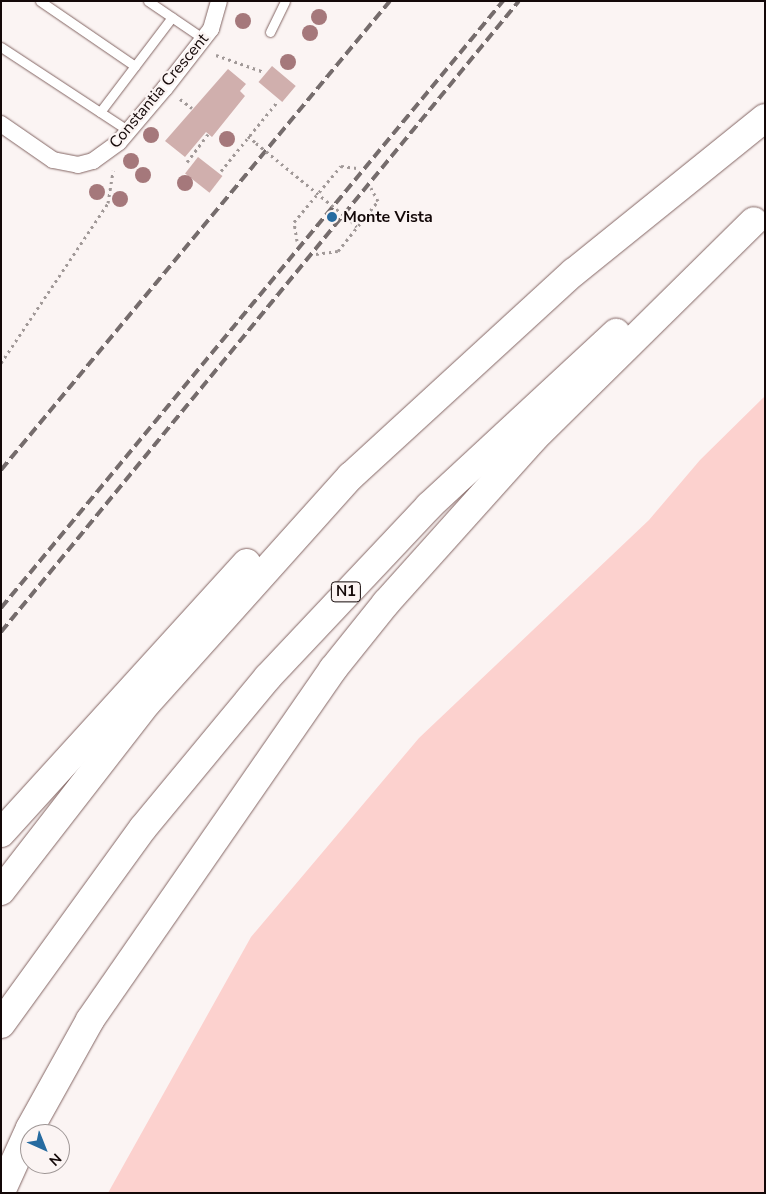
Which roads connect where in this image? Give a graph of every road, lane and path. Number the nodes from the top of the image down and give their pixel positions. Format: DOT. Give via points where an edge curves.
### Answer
graph roads {
  1 [pos="40,1"];
  2 [pos="148,1"];
  3 [pos="219,1"];
  4 [pos="285,1"];
  5 [pos="172,18"];
  6 [pos="270,32"];
  7 [pos="200,43"];
  8 [pos="1,47"];
  9 [pos="135,66"];
  10 [pos="264,72"];
  11 [pos="277,102"];
  12 [pos="100,112"];
  13 [pos="765,118"];
  14 [pos="1,124"];
  15 [pos="128,131"];
  16 [pos="208,134"];
  17 [pos="248,136"];
  18 [pos="110,151"];
  19 [pos="186,162"];
  20 [pos="358,168"];
  21 [pos="221,171"];
  22 [pos="372,188"];
  23 [pos="317,194"];
  24 [pos="759,217"];
  25 [pos="357,227"];
  26 [pos="297,241"];
  27 [pos="316,254"];
  28 [pos="1,363"];
  29 [pos="352,476"];
  30 [pos="1,833"];
  31 [pos="1,891"];
  32 [pos="1,1024"];
  33 [pos="1,1192"];
  1 -- 9 [label="lane"];
  2 -- 5 [label="lane"];
  3 -- 7 [label="street, Constantia Crescent"];
  4 -- 6 [label="lane"];
  5 -- 7 [label="lane"];
  5 -- 9 [label="lane"];
  7 -- 10 [label="path"];
  7 -- 15 [label="street, Constantia Crescent"];
  8 -- 12 [label="lane"];
  9 -- 12 [label="lane"];
  11 -- 17 [label="path"];
  12 -- 15 [label="lane"];
  13 -- 29 [label="highway" via="574,272"];
  14 -- 18 [label="street, Constantia Crescent" via="63,163 78,165"];
  15 -- 18 [label="street, Constantia Crescent"];
  16 -- 19 [label="path"];
  17 -- 21 [label="path"];
  17 -- 23 [label="path, bridge"];
  18 -- 28 [label="path" via="114,176 108,203"];
  20 -- 23 [label="path, bridge" via="341,166"];
  22 -- 25 [label="path" via="378,201"];
  23 -- 25 [label="path, bridge"];
  23 -- 26 [label="path, bridge" via="294,222"];
  24 -- 32 [label="highway, N1" via="543,398 361,576 192,767"];
  24 -- 33 [label="highway" via="533,439 386,603 333,669 90,1020 30,1128"];
  25 -- 27 [label="path" via="338,251"];
  29 -- 30 [label="highway" via="272,539 213,596"];
  29 -- 31 [label="highway" via="172,673"];
}
